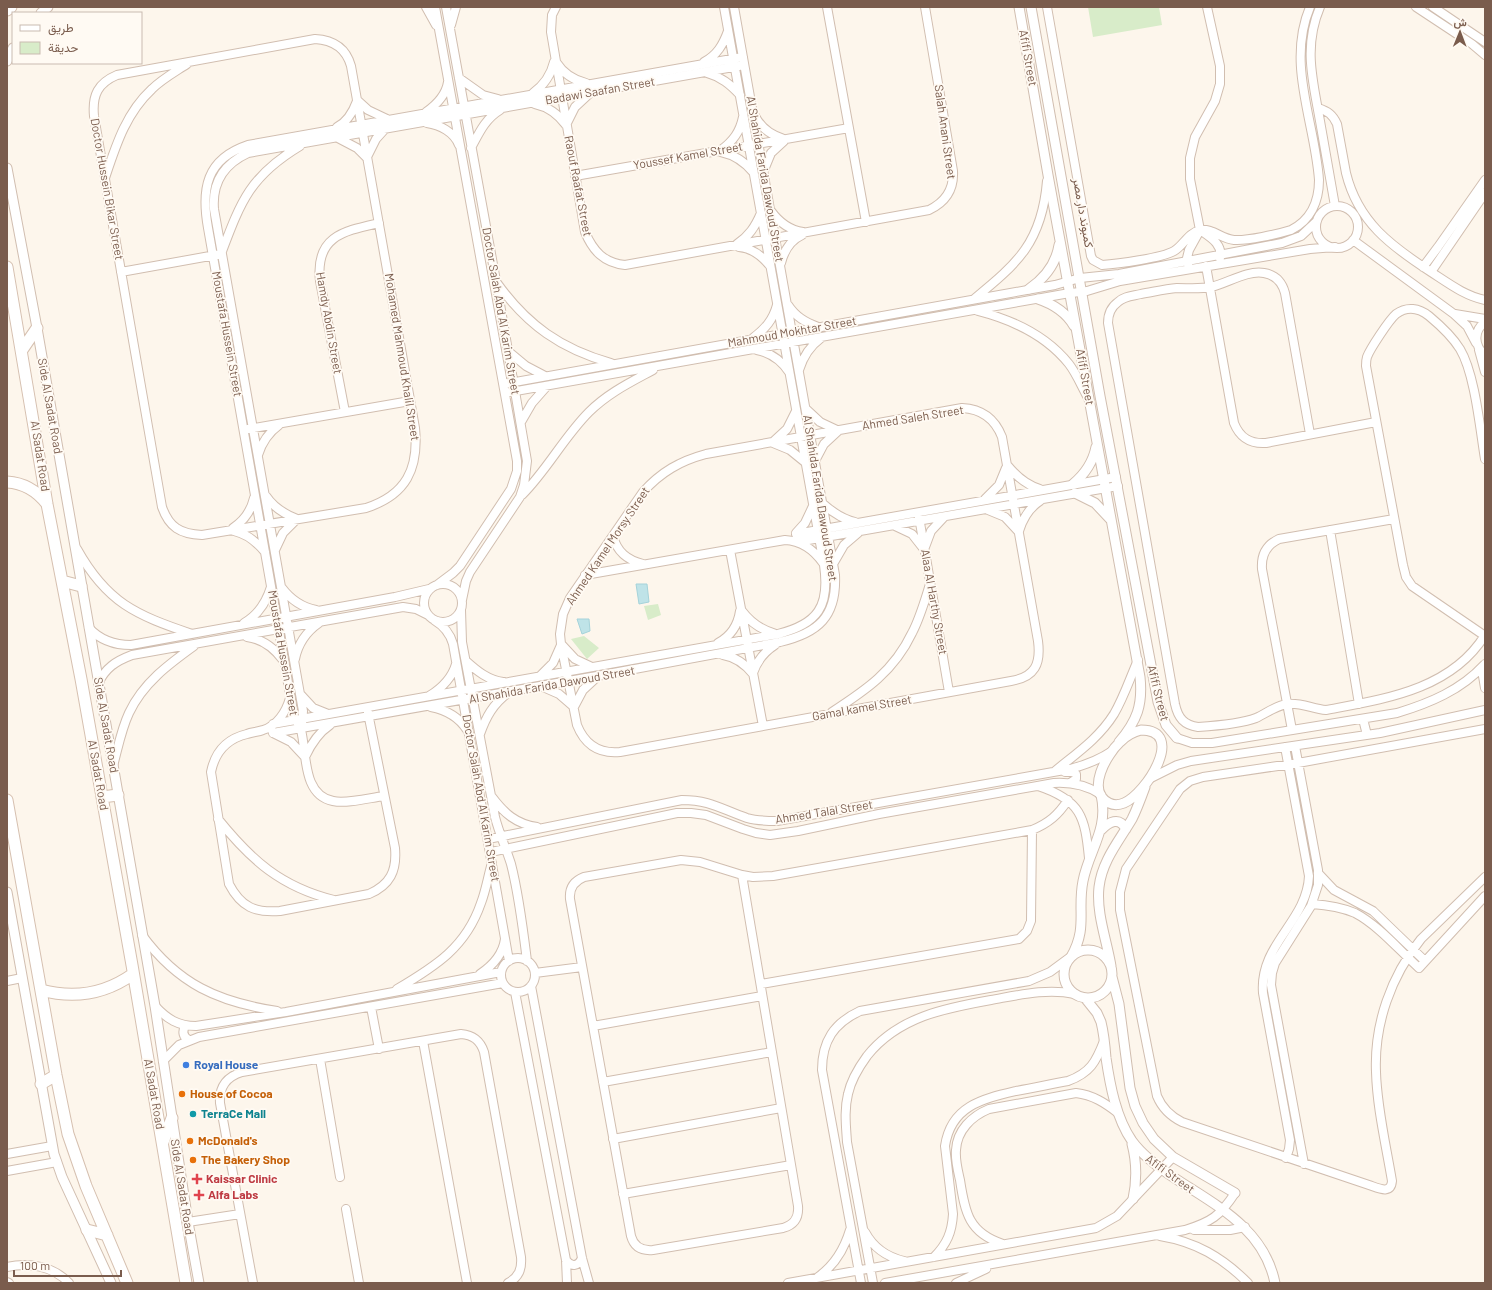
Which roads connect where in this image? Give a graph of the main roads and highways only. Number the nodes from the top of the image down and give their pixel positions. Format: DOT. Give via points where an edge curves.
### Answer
graph roads {
  1 [pos="11,7"];
  2 [pos="7,10"];
  3 [pos="7,267"];
  4 [pos="37,328"];
  5 [pos="22,350"];
  6 [pos="7,482"];
  7 [pos="48,504"];
  8 [pos="62,581"];
  9 [pos="81,586"];
  10 [pos="118,795"];
  11 [pos="102,798"];
  12 [pos="7,800"];
  13 [pos="133,974"];
  14 [pos="41,990"];
  15 [pos="56,1075"];
  16 [pos="41,1084"];
  17 [pos="172,1118"];
  18 [pos="163,1145"];
  19 [pos="86,1230"];
  20 [pos="107,1235"];
  21 [pos="127,1283"];
  22 [pos="186,1283"];
  1 -- 2 [label="main road"];
  3 -- 5 [label="main road, Al Sadat Road"];
  4 -- 5 [label="main road"];
  5 -- 7 [label="main road, Al Sadat Road"];
  6 -- 7 [label="main road" via="18,483 34,490"];
  7 -- 8 [label="main road, Al Sadat Road"];
  8 -- 9 [label="main road"];
  8 -- 11 [label="main road, Al Sadat Road"];
  10 -- 11 [label="main road"];
  11 -- 13 [label="main road, Al Sadat Road"];
  12 -- 14 [label="main road"];
  13 -- 14 [label="main road" via="109,988 88,994 54,994"];
  13 -- 18 [label="main road, Al Sadat Road"];
  14 -- 15 [label="main road"];
  15 -- 16 [label="main road"];
  15 -- 20 [label="main road" via="72,1148"];
  17 -- 18 [label="main road"];
  18 -- 22 [label="main road, Al Sadat Road"];
  19 -- 20 [label="main road"];
  20 -- 21 [label="main road"];
}
